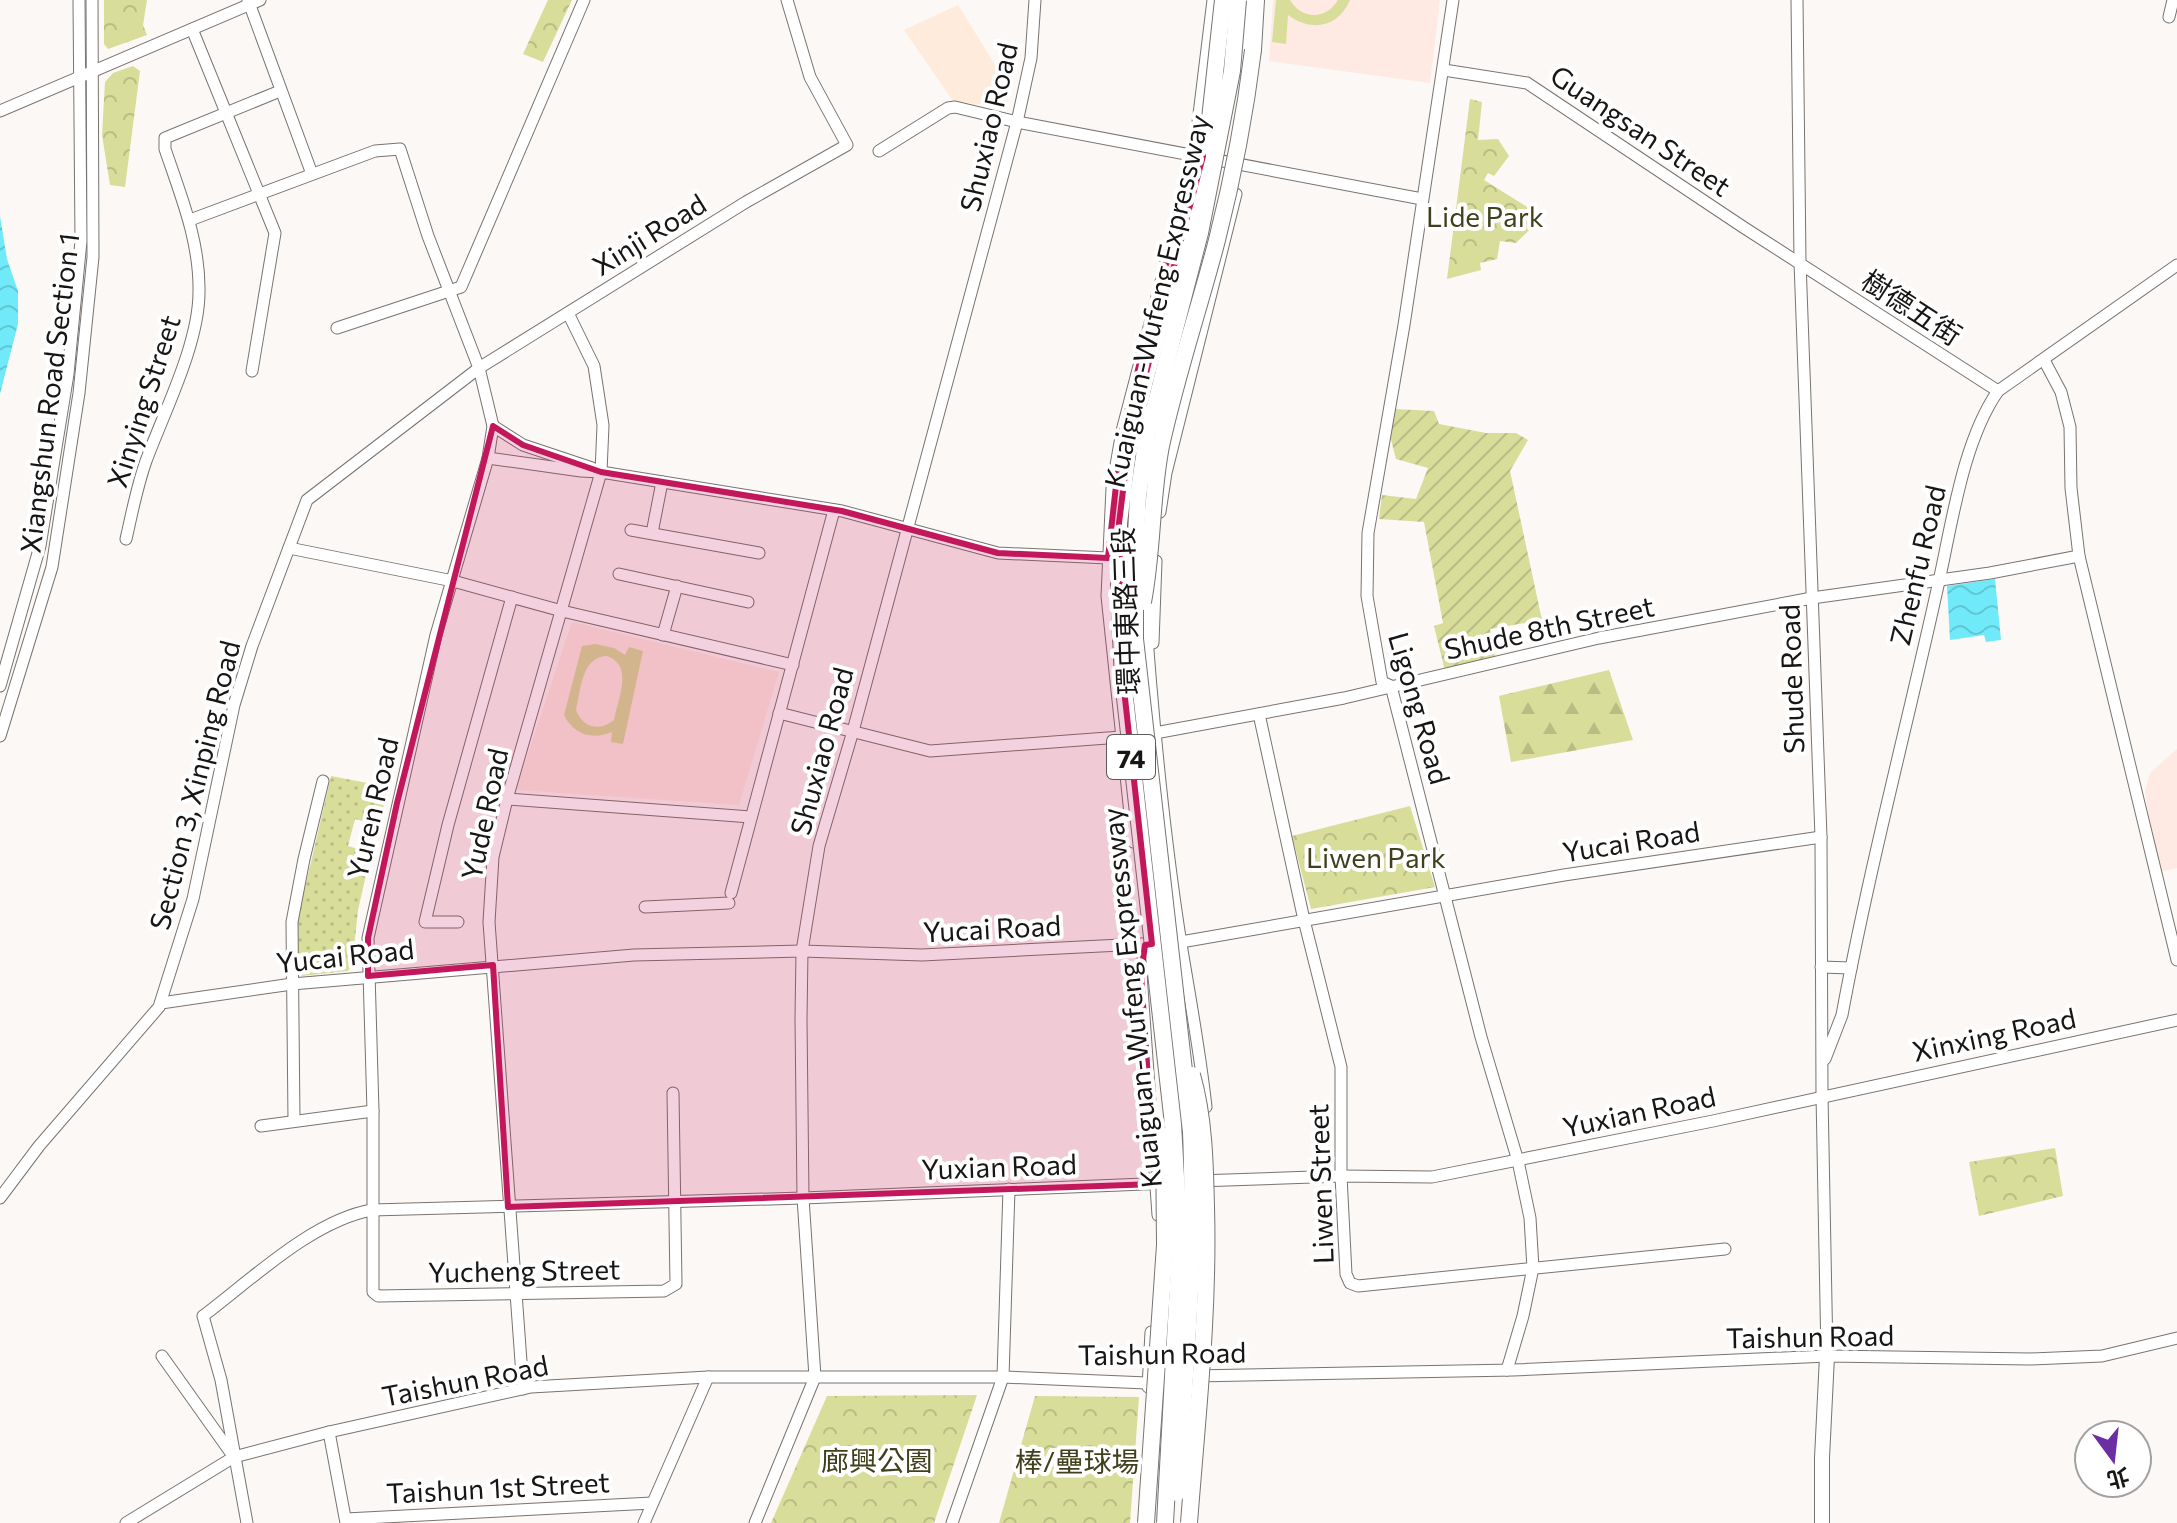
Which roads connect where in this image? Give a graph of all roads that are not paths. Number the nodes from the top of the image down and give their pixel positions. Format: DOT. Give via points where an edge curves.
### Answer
graph roads {
  1 [pos="79,0"];
  2 [pos="92,0"];
  3 [pos="584,0"];
  4 [pos="787,0"];
  5 [pos="1035,0"];
  6 [pos="1206,0"];
  7 [pos="1213,0"];
  8 [pos="1223,0"];
  9 [pos="1238,0"];
  10 [pos="1248,0"];
  11 [pos="1256,0"];
  12 [pos="1264,0"];
  13 [pos="1453,0"];
  14 [pos="1797,0"];
  15 [pos="2173,0"];
  16 [pos="253,2"];
  17 [pos="2169,17"];
  18 [pos="192,29"];
  19 [pos="1444,70"];
  20 [pos="91,72"];
  21 [pos="78,77"];
  22 [pos="1204,89"];
  23 [pos="280,91"];
  24 [pos="0,111"];
  25 [pos="228,113"];
  26 [pos="1017,122"];
  27 [pos="879,151"];
  28 [pos="1194,155"];
  29 [pos="1228,161"];
  30 [pos="1242,163"];
  31 [pos="306,176"];
  32 [pos="263,191"];
  33 [pos="1422,199"];
  34 [pos="190,220"];
  35 [pos="1800,262"];
  36 [pos="2177,265"];
  37 [pos="450,291"];
  38 [pos="568,313"];
  39 [pos="337,328"];
  40 [pos="2044,360"];
  41 [pos="479,368"];
  42 [pos="252,371"];
  43 [pos="1998,391"];
  44 [pos="493,426"];
  45 [pos="488,458"];
  46 [pos="601,472"];
  47 [pos="662,482"];
  48 [pos="834,510"];
  49 [pos="907,528"];
  50 [pos="631,530"];
  51 [pos="652,533"];
  52 [pos="126,539"];
  53 [pos="289,548"];
  54 [pos="759,553"];
  55 [pos="2079,556"];
  56 [pos="1108,558"];
  57 [pos="619,574"];
  58 [pos="1939,580"];
  59 [pos="453,581"];
  60 [pos="677,586"];
  61 [pos="512,597"];
  62 [pos="1812,598"];
  63 [pos="748,602"];
  64 [pos="562,611"];
  65 [pos="663,635"];
  66 [pos="1135,639"];
  67 [pos="793,665"];
  68 [pos="0,686"];
  69 [pos="1391,686"];
  70 [pos="1152,704"];
  71 [pos="779,713"];
  72 [pos="1259,714"];
  73 [pos="853,731"];
  74 [pos="1155,733"];
  75 [pos="0,736"];
  76 [pos="1121,737"];
  77 [pos="323,781"];
  78 [pos="507,799"];
  79 [pos="751,817"];
  80 [pos="1821,837"];
  81 [pos="1446,895"];
  82 [pos="645,907"];
  83 [pos="1304,920"];
  84 [pos="458,922"];
  85 [pos="1181,942"];
  86 [pos="1145,945"];
  87 [pos="802,951"];
  88 [pos="2177,960"];
  89 [pos="493,965"];
  90 [pos="1821,967"];
  91 [pos="1851,968"];
  92 [pos="368,976"];
  93 [pos="292,984"];
  94 [pos="161,1003"];
  95 [pos="2177,1020"];
  96 [pos="1180,1029"];
  97 [pos="1161,1031"];
  98 [pos="1821,1067"];
  99 [pos="673,1093"];
  100 [pos="1822,1095"];
  101 [pos="373,1111"];
  102 [pos="294,1120"];
  103 [pos="261,1126"];
  104 [pos="1518,1161"];
  105 [pos="1341,1176"];
  106 [pos="1206,1180"];
  107 [pos="1173,1182"];
  108 [pos="1155,1184"];
  109 [pos="1009,1189"];
  110 [pos="0,1198"];
  111 [pos="803,1198"];
  112 [pos="673,1201"];
  113 [pos="508,1207"];
  114 [pos="372,1210"];
  115 [pos="1725,1249"];
  116 [pos="1533,1268"];
  117 [pos="515,1294"];
  118 [pos="2177,1338"];
  119 [pos="162,1356"];
  120 [pos="1827,1356"];
  121 [pos="1507,1370"];
  122 [pos="1200,1376"];
  123 [pos="708,1377"];
  124 [pos="815,1377"];
  125 [pos="1003,1377"];
  126 [pos="1163,1381"];
  127 [pos="1147,1383"];
  128 [pos="523,1389"];
  129 [pos="329,1432"];
  130 [pos="234,1457"];
  131 [pos="652,1503"];
  132 [pos="346,1521"];
  133 [pos="126,1523"];
  134 [pos="247,1523"];
  135 [pos="644,1523"];
  136 [pos="755,1523"];
  137 [pos="952,1523"];
  138 [pos="1139,1523"];
  139 [pos="1149,1523"];
  140 [pos="1165,1523"];
  141 [pos="1175,1523"];
  142 [pos="1186,1523"];
  143 [pos="1195,1523"];
  144 [pos="1822,1523"];
  1 -- 21 [label="street, Xiangshun Road Section 1"];
  2 -- 20 [label="street, Xiangshun Road Section 1"];
  3 -- 37 [label="street" via="461,287"];
  4 -- 38 [label="street, Xinji Road" via="810,77 847,145"];
  5 -- 26 [label="street, Shuxiao Road" via="1031,58"];
  6 -- 22 [label="street"];
  7 -- 22 [label="street"];
  8 -- 97 [label="highway, Kuaiguan-Wufeng Expressway / 74, bridge" via="1209,128 1187,230 1130,434 1119,523 1123,680"];
  9 -- 66 [label="highway, Kuaiguan-Wufeng Expressway / 74, bridge" via="1232,71 1203,219 1147,437 1138,496"];
  10 -- 29 [label="street, 環中東路三段" via="1242,82"];
  11 -- 66 [label="highway, 74, bridge" via="1238,150 1162,444 1147,582"];
  12 -- 30 [label="street"];
  13 -- 19 [label="street, Ligong Road"];
  14 -- 35 [label="street, Shude Road"];
  15 -- 17 [label="street"];
  16 -- 18 [label="street"];
  16 -- 23 [label="street"];
  18 -- 20 [label="street"];
  18 -- 25 [label="street"];
  19 -- 33 [label="street, Ligong Road"];
  19 -- 35 [label="street, Guangsan Street" via="1527,83"];
  20 -- 21 [label="street"];
  20 -- 75 [label="street, Xiangshun Road Section 1" via="93,257 73,437 52,567"];
  21 -- 24 [label="street"];
  21 -- 68 [label="street, Xiangshun Road Section 1" via="81,241 68,374 40,546"];
  22 -- 28 [label="street"];
  23 -- 25 [label="street"];
  23 -- 31 [label="street"];
  25 -- 32 [label="street"];
  25 -- 34 [label="street, Xinying Street" via="165,138"];
  26 -- 27 [label="street" via="948,108"];
  26 -- 28 [label="street"];
  26 -- 49 [label="street, Shuxiao Road"];
  28 -- 29 [label="street"];
  28 -- 56 [label="street" via="1122,431"];
  29 -- 30 [label="street"];
  29 -- 70 [label="street, 環中東路三段" via="1148,495 1143,580"];
  30 -- 33 [label="street"];
  30 -- 70 [label="street" via="1166,473 1157,529"];
  31 -- 32 [label="street"];
  31 -- 37 [label="street" via="375,151 400,149"];
  32 -- 34 [label="street"];
  32 -- 42 [label="street" via="275,233"];
  33 -- 69 [label="street, Ligong Road" via="1368,533 1367,596 1382,682"];
  34 -- 52 [label="street, Xinying Street" via="200,293 197,319 145,464"];
  35 -- 43 [label="street, 樹德五街"];
  35 -- 62 [label="street, Shude Road"];
  36 -- 40 [label="street, Zhenfu Road"];
  37 -- 39 [label="street"];
  37 -- 41 [label="street"];
  38 -- 41 [label="street, Xinji Road"];
  38 -- 46 [label="street, Yude Road" via="594,366 603,425"];
  40 -- 43 [label="street, Zhenfu Road"];
  40 -- 55 [label="street" via="2061,392 2070,427"];
  41 -- 44 [label="street"];
  41 -- 53 [label="street, Section 3, Xinping Road" via="307,500"];
  43 -- 58 [label="street, Zhenfu Road" via="1985,409 1958,492"];
  44 -- 45 [label="street, Yuren Road"];
  44 -- 46 [label="street" via="523,445"];
  45 -- 46 [label="street"];
  45 -- 59 [label="street, Yuren Road"];
  46 -- 47 [label="street"];
  46 -- 64 [label="street, Yude Road"];
  47 -- 48 [label="street"];
  47 -- 51 [label="street"];
  48 -- 49 [label="street"];
  48 -- 67 [label="street"];
  49 -- 56 [label="street" via="998,553"];
  49 -- 73 [label="street, Shuxiao Road"];
  50 -- 51 [label="street"];
  51 -- 54 [label="street"];
  53 -- 59 [label="street"];
  53 -- 94 [label="street, Section 3, Xinping Road" via="234,705 193,899"];
  55 -- 58 [label="street, Shude 8th Street"];
  55 -- 88 [label="street"];
  56 -- 76 [label="street"];
  57 -- 60 [label="street"];
  58 -- 62 [label="street, Shude 8th Street"];
  58 -- 91 [label="street, Zhenfu Road"];
  59 -- 61 [label="street"];
  59 -- 92 [label="street, Yuren Road" via="380,880 368,938"];
  60 -- 63 [label="street"];
  60 -- 65 [label="street"];
  61 -- 64 [label="street"];
  61 -- 84 [label="street" via="425,922"];
  62 -- 69 [label="street, Shude 8th Street" via="1599,638"];
  62 -- 80 [label="street, Shude Road"];
  64 -- 65 [label="street"];
  64 -- 78 [label="street, Yude Road"];
  65 -- 67 [label="street"];
  66 -- 96 [label="highway, Kuaiguan-Wufeng Expressway / 74, bridge"];
  67 -- 71 [label="street"];
  69 -- 72 [label="street, Shude 8th Street"];
  69 -- 81 [label="street, Ligong Road"];
  70 -- 74 [label="street, 環中東路三段"];
  71 -- 73 [label="street"];
  71 -- 79 [label="street"];
  72 -- 74 [label="street, Shude 8th Street"];
  72 -- 83 [label="street, Liwen Street"];
  73 -- 76 [label="street" via="930,751"];
  73 -- 87 [label="street, Shuxiao Road" via="819,846"];
  74 -- 85 [label="street, 環中東路三段"];
  76 -- 86 [label="street"];
  77 -- 93 [label="street" via="292,922"];
  78 -- 79 [label="street"];
  78 -- 89 [label="street, Yude Road" via="493,857"];
  79 -- 82 [label="street" via="730,898"];
  80 -- 81 [label="street, Yucai Road"];
  80 -- 90 [label="street, Shude Road"];
  81 -- 83 [label="street, Yucai Road"];
  81 -- 104 [label="street, Ligong Road"];
  83 -- 85 [label="street, Yucai Road"];
  83 -- 105 [label="street, Liwen Street" via="1341,1067"];
  85 -- 86 [label="street, Yucai Road"];
  85 -- 106 [label="street, 環中東路三段" via="1196,1024"];
  86 -- 87 [label="street, Yucai Road" via="867,956"];
  86 -- 107 [label="street"];
  86 -- 108 [label="street" via="1141,974"];
  87 -- 89 [label="street, Yucai Road"];
  87 -- 111 [label="street, Shuxiao Road"];
  89 -- 92 [label="street, Yucai Road"];
  89 -- 113 [label="street, Yude Road"];
  90 -- 91 [label="street"];
  90 -- 98 [label="street, Shude Road"];
  91 -- 98 [label="street, Zhenfu Road" via="1842,1016"];
  92 -- 93 [label="street, Yucai Road"];
  92 -- 101 [label="street, Yuren Road"];
  93 -- 94 [label="street, Yucai Road"];
  93 -- 102 [label="street"];
  94 -- 110 [label="street, Section 3, Xinping Road"];
  95 -- 100 [label="street, Xinxing Road"];
  96 -- 141 [label="highway, Kuaiguan-Wufeng Expressway / 74, bridge" via="1191,1132 1193,1254"];
  96 -- 142 [label="highway, bridge" via="1199,1099 1207,1238"];
  97 -- 139 [label="highway, bridge" via="1165,1245"];
  97 -- 140 [label="highway, Kuaiguan-Wufeng Expressway / 74, bridge" via="1180,1248"];
  98 -- 100 [label="street, Shude Road"];
  99 -- 112 [label="street"];
  100 -- 104 [label="street, Yuxian Road"];
  100 -- 120 [label="street, Shude Road"];
  101 -- 102 [label="street"];
  101 -- 114 [label="street, Yuren Road"];
  102 -- 103 [label="street"];
  104 -- 105 [label="street, Yuxian Road" via="1432,1177"];
  104 -- 116 [label="street, Ligong Road"];
  105 -- 106 [label="street, Yuxian Road"];
  105 -- 116 [label="street, Liwen Street" via="1350,1283"];
  106 -- 107 [label="street, Yuxian Road"];
  106 -- 122 [label="street, 環中東路三段"];
  107 -- 108 [label="street, Yuxian Road"];
  107 -- 126 [label="street" via="1174,1245"];
  108 -- 109 [label="street, Yuxian Road"];
  108 -- 127 [label="street" via="1159,1234"];
  109 -- 111 [label="street, Yuxian Road"];
  109 -- 125 [label="street"];
  111 -- 112 [label="street, Yuxian Road"];
  111 -- 124 [label="street, Shuxiao Road"];
  112 -- 113 [label="street, Yuxian Road"];
  112 -- 117 [label="street, Yucheng Street" via="676,1284 664,1291"];
  113 -- 114 [label="street, Yuxian Road"];
  113 -- 117 [label="street, Yude Road"];
  114 -- 117 [label="street, Yucheng Street" via="373,1292 378,1296"];
  114 -- 130 [label="street, Yuxian Road" via="351,1213 296,1245 203,1316"];
  115 -- 116 [label="street, Liwen Street"];
  116 -- 121 [label="street, Ligong Road"];
  117 -- 128 [label="street, Yude Road"];
  118 -- 120 [label="street, Taishun Road" via="2102,1356"];
  119 -- 130 [label="street"];
  120 -- 121 [label="street, Taishun Road"];
  120 -- 144 [label="main road"];
  121 -- 122 [label="street, Taishun Road"];
  122 -- 126 [label="street, Taishun Road"];
  122 -- 142 [label="street, 環中東路三段"];
  122 -- 143 [label="street, 環中東路三段"];
  123 -- 124 [label="street, Taishun Road"];
  123 -- 128 [label="street, Taishun Road"];
  123 -- 131 [label="street"];
  124 -- 125 [label="street, Taishun Road"];
  124 -- 136 [label="street, Shuxiao Road"];
  125 -- 127 [label="street, Taishun Road"];
  125 -- 137 [label="street"];
  126 -- 127 [label="street, Taishun Road"];
  126 -- 139 [label="street"];
  127 -- 138 [label="street"];
  128 -- 129 [label="street, Taishun Road"];
  129 -- 130 [label="street, Taishun Road"];
  129 -- 132 [label="street"];
  130 -- 133 [label="street, Taishun Road"];
  130 -- 134 [label="street"];
  131 -- 132 [label="street, Taishun 1st Street"];
  131 -- 135 [label="street"];
}
